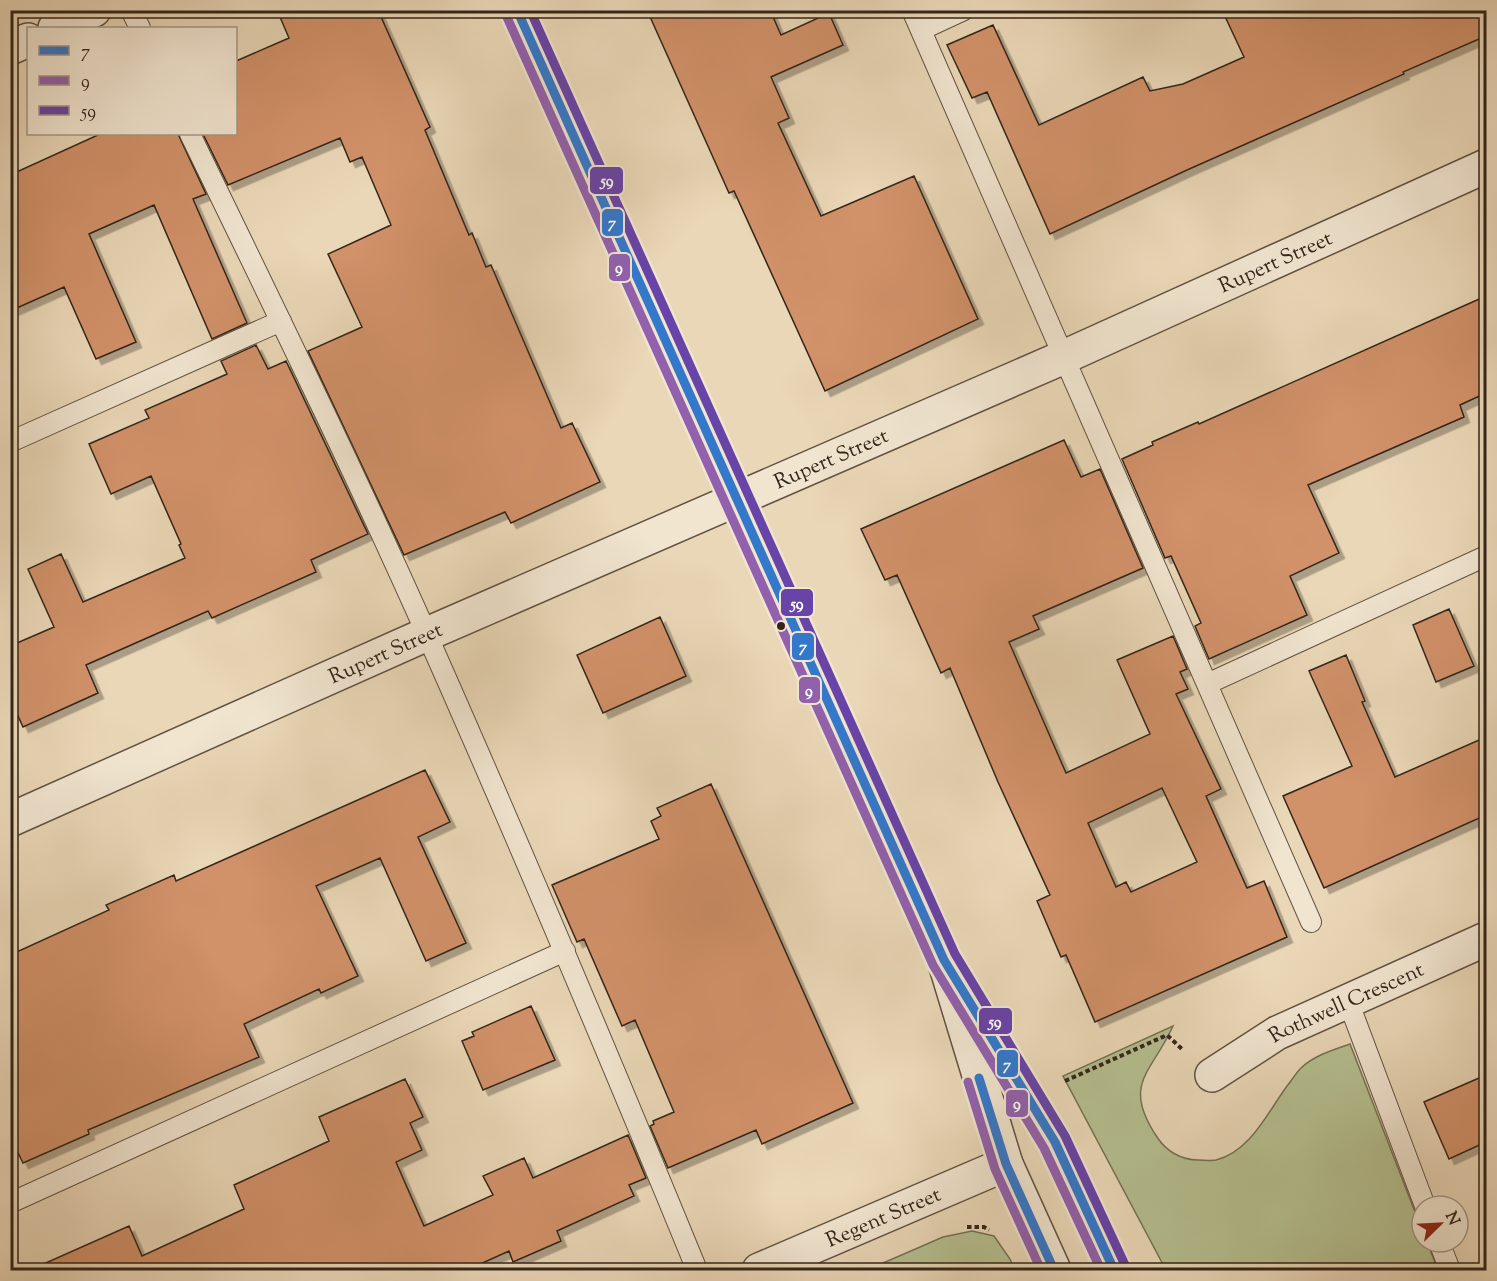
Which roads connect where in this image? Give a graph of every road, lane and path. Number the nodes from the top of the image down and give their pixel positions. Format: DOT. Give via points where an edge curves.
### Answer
graph roads {
  1 [pos="94,10"];
  2 [pos="131,10"];
  3 [pos="517,10"];
  4 [pos="912,10"];
  5 [pos="964,10"];
  6 [pos="56,27"];
  7 [pos="140,27"];
  8 [pos="921,30"];
  9 [pos="27,40"];
  10 [pos="10,48"];
  11 [pos="190,135"];
  12 [pos="1486,166"];
  13 [pos="281,321"];
  14 [pos="1064,357"];
  15 [pos="10,442"];
  16 [pos="738,500"];
  17 [pos="1486,556"];
  18 [pos="427,634"];
  19 [pos="1207,684"];
  20 [pos="10,820"];
  21 [pos="1311,922"];
  22 [pos="1486,939"];
  23 [pos="565,951"];
  24 [pos="944,960"];
  25 [pos="1348,1001"];
  26 [pos="1212,1075"];
  27 [pos="1029,1098"];
  28 [pos="1006,1164"];
  29 [pos="1420,1194"];
  30 [pos="10,1203"];
  31 [pos="958,1229"];
  32 [pos="992,1231"];
  33 [pos="1444,1254"];
  34 [pos="697,1270"];
  35 [pos="759,1270"];
  36 [pos="1054,1270"];
  37 [pos="1114,1270"];
  38 [pos="1450,1270"];
  1 -- 6 [label="street"];
  2 -- 7 [label="lane"];
  3 -- 16 [label="street"];
  4 -- 8 [label="lane"];
  5 -- 8 [label="lane"];
  8 -- 14 [label="lane"];
  9 -- 10 [label="street"];
  11 -- 13 [label="lane"];
  12 -- 14 [label="street, Rupert Street"];
  13 -- 15 [label="lane"];
  13 -- 18 [label="lane"];
  14 -- 16 [label="street, Rupert Street"];
  14 -- 19 [label="lane"];
  16 -- 18 [label="street, Rupert Street"];
  16 -- 24 [label="street"];
  17 -- 19 [label="lane"];
  18 -- 20 [label="street, Rupert Street"];
  18 -- 23 [label="lane"];
  19 -- 21 [label="lane"];
  22 -- 25 [label="street, Rothwell Crescent"];
  23 -- 30 [label="lane"];
  23 -- 34 [label="lane"];
  24 -- 27 [label="street"];
  24 -- 28 [label="street"];
  25 -- 26 [label="street, Rothwell Crescent" via="1277,1033"];
  25 -- 29 [label="lane"];
  26 -- 27 [label="path" via="1167,1035"];
  27 -- 37 [label="street" via="1055,1142"];
  28 -- 35 [label="street, Regent Street"];
  28 -- 36 [label="street"];
  31 -- 32 [label="path" via="984,1227"];
  33 -- 38 [label="lane"];
}
